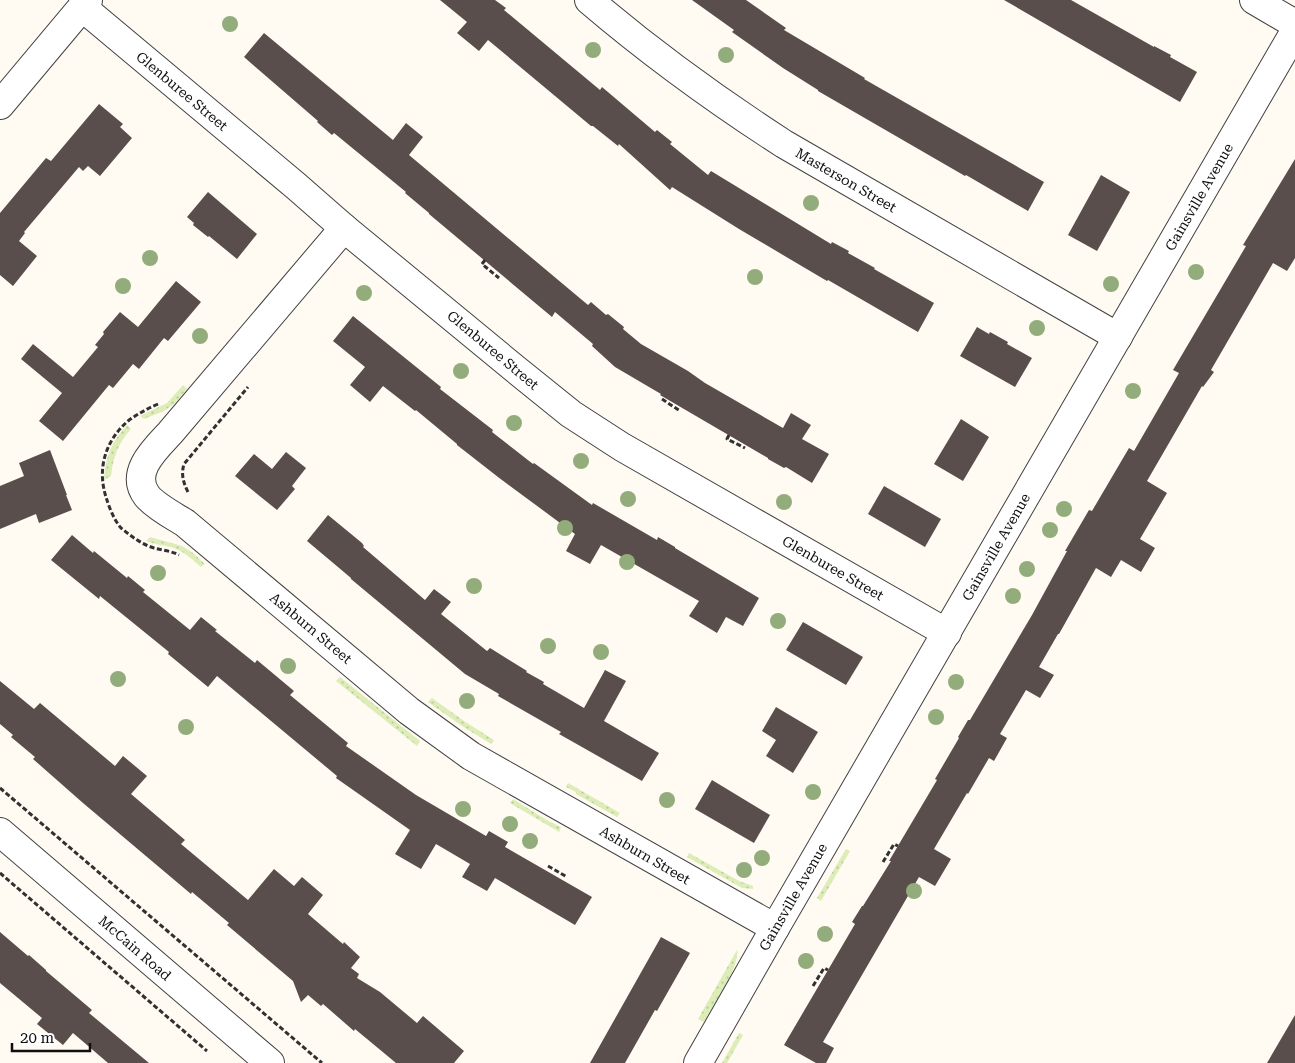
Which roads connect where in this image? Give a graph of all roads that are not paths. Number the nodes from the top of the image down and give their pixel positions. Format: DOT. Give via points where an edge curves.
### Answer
graph roads {
  1 [pos="589,0"];
  2 [pos="1254,0"];
  3 [pos="85,4"];
  4 [pos="1295,24"];
  5 [pos="1295,32"];
  6 [pos="0,105"];
  7 [pos="344,228"];
  8 [pos="1118,337"];
  9 [pos="947,633"];
  10 [pos="0,832"];
  11 [pos="775,928"];
  12 [pos="270,1063"];
  13 [pos="698,1063"];
  1 -- 8 [label="street, Masterson Street" via="738,115"];
  2 -- 4 [label="street"];
  3 -- 6 [label="street"];
  3 -- 7 [label="street, Glenburee Street"];
  5 -- 8 [label="street, Gainsville Avenue"];
  7 -- 9 [label="street, Glenburee Street" via="571,414 622,447"];
  7 -- 11 [label="street, Ashburn Street" via="152,452 143,466 141,481 146,495 186,523 446,739"];
  8 -- 9 [label="street, Gainsville Avenue"];
  9 -- 11 [label="street, Gainsville Avenue"];
  10 -- 12 [label="street, McCain Road"];
  11 -- 13 [label="street, Gainsville Avenue"];
}
